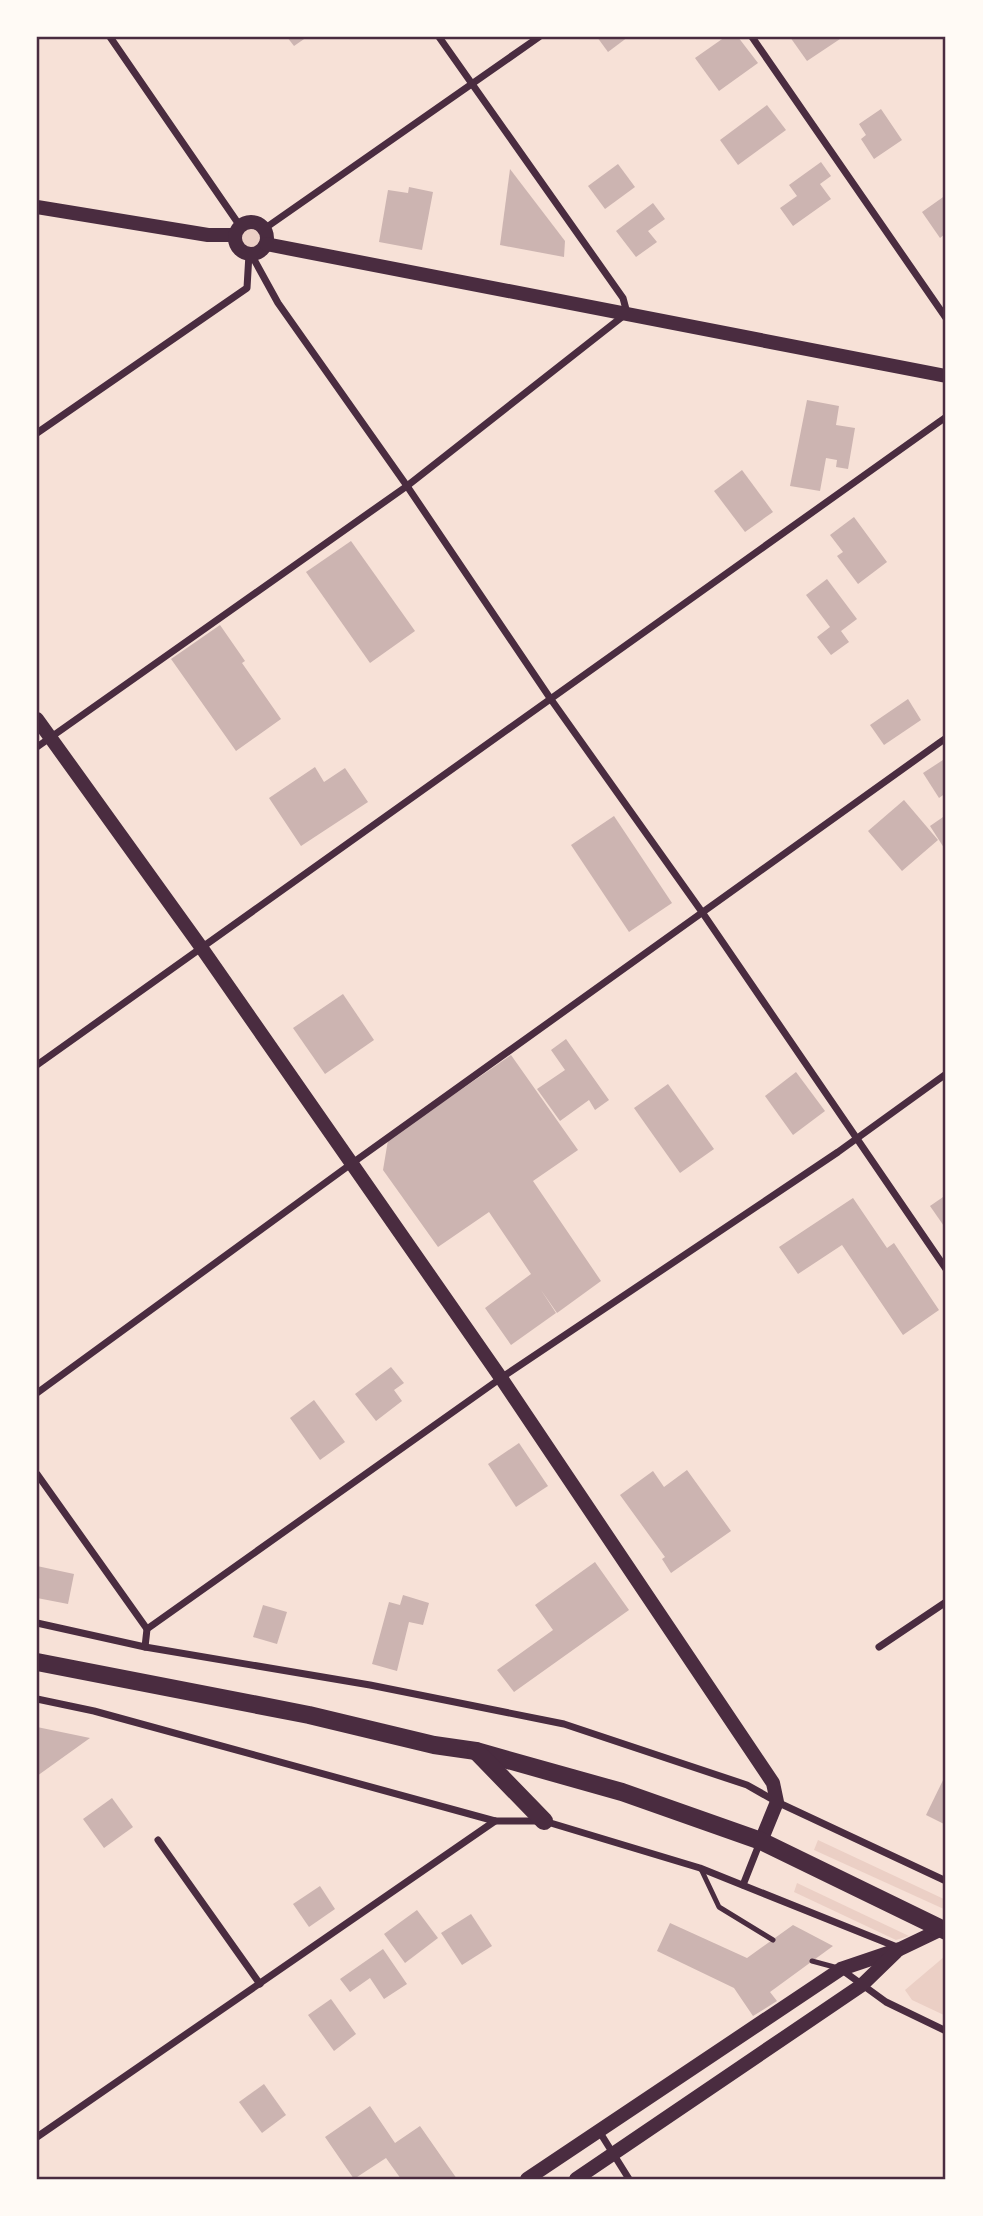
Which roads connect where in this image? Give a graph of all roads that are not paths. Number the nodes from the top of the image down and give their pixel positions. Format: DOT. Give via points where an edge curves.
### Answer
graph roads {
  1 [pos="110,37"];
  2 [pos="439,37"];
  3 [pos="539,37"];
  4 [pos="752,37"];
  5 [pos="471,83"];
  6 [pos="37,206"];
  7 [pos="238,231"];
  8 [pos="265,237"];
  9 [pos="250,254"];
  10 [pos="627,313"];
  11 [pos="946,318"];
  12 [pos="946,376"];
  13 [pos="946,417"];
  14 [pos="37,433"];
  15 [pos="407,486"];
  16 [pos="550,698"];
  17 [pos="37,719"];
  18 [pos="50,737"];
  19 [pos="946,738"];
  20 [pos="37,747"];
  21 [pos="702,912"];
  22 [pos="201,947"];
  23 [pos="37,1065"];
  24 [pos="946,1074"];
  25 [pos="855,1139"];
  26 [pos="351,1164"];
  27 [pos="946,1269"];
  28 [pos="500,1378"];
  29 [pos="37,1393"];
  30 [pos="37,1474"];
  31 [pos="946,1601"];
  32 [pos="37,1623"];
  33 [pos="147,1629"];
  34 [pos="145,1647"];
  35 [pos="879,1647"];
  36 [pos="37,1662"];
  37 [pos="38,1700"];
  38 [pos="477,1751"];
  39 [pos="777,1802"];
  40 [pos="495,1821"];
  41 [pos="544,1821"];
  42 [pos="158,1840"];
  43 [pos="761,1841"];
  44 [pos="701,1868"];
  45 [pos="946,1881"];
  46 [pos="743,1885"];
  47 [pos="945,1929"];
  48 [pos="773,1940"];
  49 [pos="900,1949"];
  50 [pos="812,1961"];
  51 [pos="841,1969"];
  52 [pos="260,1984"];
  53 [pos="862,1985"];
  54 [pos="946,2031"];
  55 [pos="599,2130"];
  56 [pos="37,2137"];
  57 [pos="614,2154"];
  58 [pos="527,2179"];
  59 [pos="576,2179"];
  60 [pos="629,2179"];
  1 -- 7 [label="street"];
  2 -- 5 [label="street"];
  3 -- 5 [label="street"];
  4 -- 11 [label="street"];
  5 -- 8 [label="street"];
  5 -- 10 [label="street" via="623,298"];
  6 -- 7 [label="main road" via="208,234"];
  7 -- 8 [label="main road" via="253,223"];
  7 -- 9 [label="main road" via="240,249"];
  8 -- 9 [label="main road" via="260,251"];
  8 -- 10 [label="main road"];
  9 -- 14 [label="street" via="247,288"];
  9 -- 15 [label="street" via="278,303"];
  10 -- 12 [label="main road"];
  10 -- 15 [label="street"];
  13 -- 16 [label="street"];
  15 -- 16 [label="street"];
  15 -- 18 [label="street"];
  16 -- 21 [label="street"];
  16 -- 22 [label="street"];
  17 -- 18 [label="main road"];
  18 -- 20 [label="street"];
  18 -- 22 [label="main road"];
  19 -- 21 [label="street"];
  21 -- 25 [label="street"];
  21 -- 26 [label="street"];
  22 -- 23 [label="street"];
  22 -- 26 [label="main road"];
  24 -- 25 [label="street"];
  25 -- 27 [label="street"];
  25 -- 28 [label="street"];
  26 -- 28 [label="main road"];
  26 -- 29 [label="street"];
  28 -- 33 [label="street"];
  28 -- 39 [label="main road" via="772,1783"];
  30 -- 33 [label="street"];
  31 -- 35 [label="street"];
  32 -- 34 [label="street"];
  33 -- 34 [label="street"];
  34 -- 39 [label="street" via="564,1724 747,1785"];
  36 -- 38 [label="highway"];
  37 -- 40 [label="street" via="94,1711"];
  38 -- 41 [label="highway"];
  38 -- 43 [label="highway" via="622,1792"];
  39 -- 43 [label="main road"];
  39 -- 45 [label="street"];
  40 -- 41 [label="street"];
  40 -- 52 [label="street"];
  41 -- 44 [label="street"];
  42 -- 52 [label="street"];
  43 -- 46 [label="street"];
  43 -- 47 [label="highway"];
  44 -- 46 [label="street"];
  44 -- 48 [label="lane" via="719,1907"];
  46 -- 49 [label="street"];
  47 -- 49 [label="main road"];
  49 -- 51 [label="main road"];
  49 -- 53 [label="main road"];
  50 -- 51 [label="lane"];
  51 -- 53 [label="street"];
  51 -- 55 [label="main road"];
  52 -- 56 [label="street"];
  53 -- 54 [label="street"];
  53 -- 57 [label="main road"];
  55 -- 57 [label="street"];
  55 -- 58 [label="main road"];
  57 -- 59 [label="main road"];
  57 -- 60 [label="street"];
}
